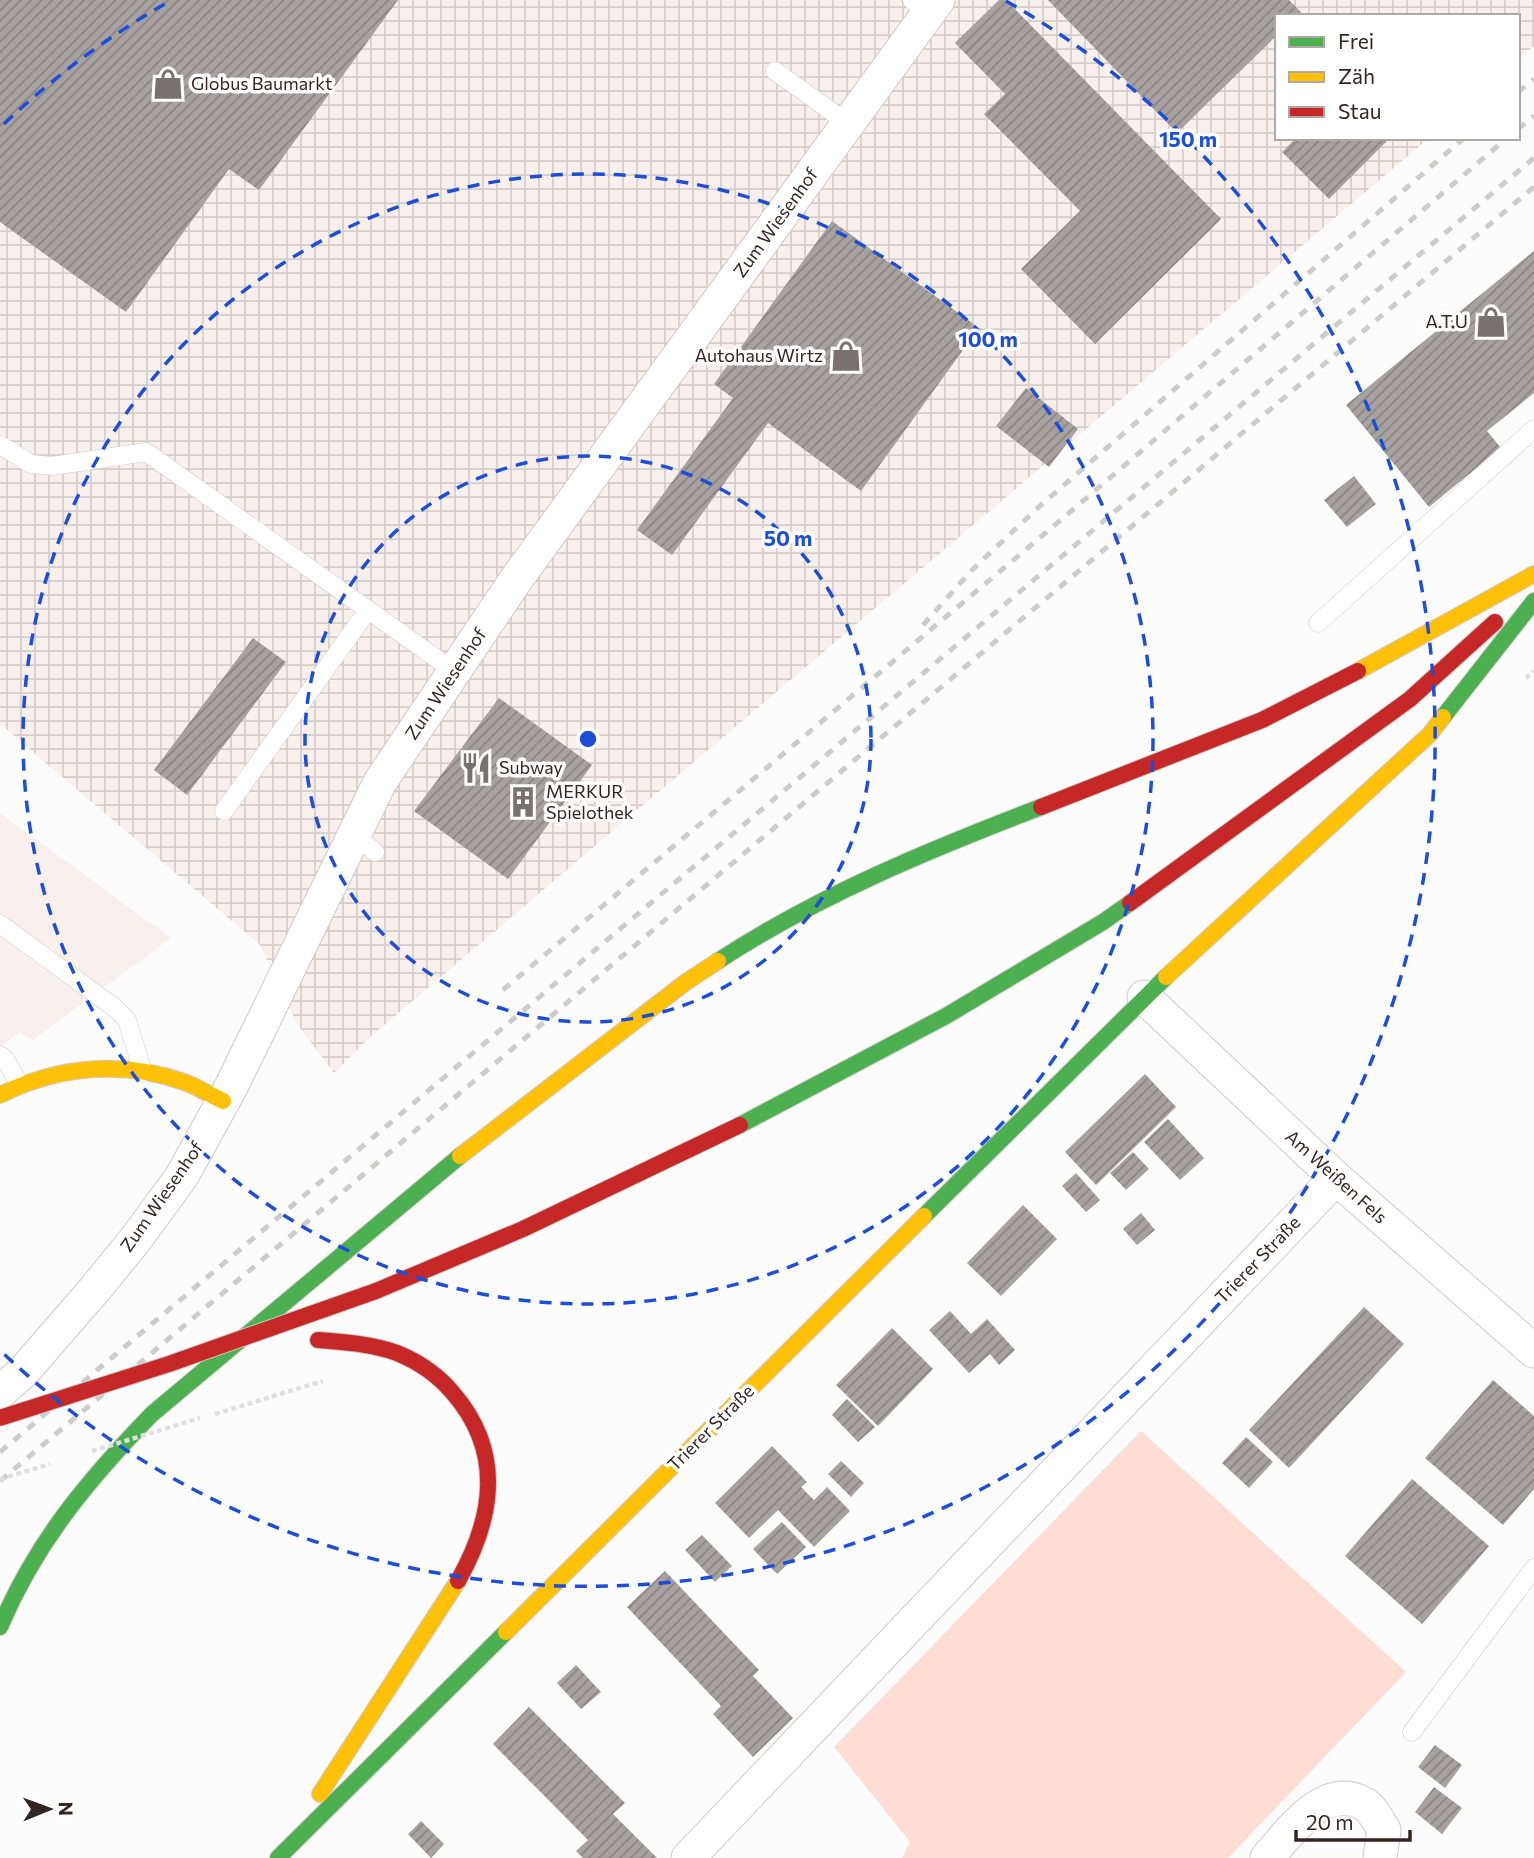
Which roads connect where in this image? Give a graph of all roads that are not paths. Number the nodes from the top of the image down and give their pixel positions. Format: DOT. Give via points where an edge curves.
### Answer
graph roads {
  1 [pos="926,4"];
  2 [pos="775,71"];
  3 [pos="849,124"];
  4 [pos="1534,429"];
  5 [pos="0,445"];
  6 [pos="1534,573"];
  7 [pos="1534,587"];
  8 [pos="1534,601"];
  9 [pos="369,610"];
  10 [pos="1318,623"];
  11 [pos="454,671"];
  12 [pos="224,811"];
  13 [pos="0,924"];
  14 [pos="1144,997"];
  15 [pos="0,1055"];
  16 [pos="143,1072"];
  17 [pos="20,1084"];
  18 [pos="0,1094"];
  19 [pos="223,1101"];
  20 [pos="1336,1178"];
  21 [pos="312,1341"];
  22 [pos="274,1345"];
  23 [pos="1534,1351"];
  24 [pos="169,1364"];
  25 [pos="0,1392"];
  26 [pos="0,1418"];
  27 [pos="1534,1568"];
  28 [pos="0,1627"];
  29 [pos="1412,1732"];
  30 [pos="1381,1856"];
  31 [pos="278,1858"];
  32 [pos="688,1858"];
  33 [pos="1267,1858"];
  1 -- 3 [label="street, Zum Wiesenhof"];
  2 -- 3 [label="lane"];
  3 -- 11 [label="street, Zum Wiesenhof" via="522,570"];
  4 -- 10 [label="lane"];
  5 -- 9 [label="lane" via="31,464 52,466 146,452"];
  6 -- 28 [label="main road" via="1262,720 943,845 841,890 767,929 686,982 485,1135 152,1414 111,1455 42,1544"];
  7 -- 24 [label="main road, bridge" via="1410,699 1237,827 1092,929 935,1022 711,1141 523,1229 376,1291"];
  8 -- 14 [label="main road, Trierer Straße" via="1430,734"];
  9 -- 11 [label="lane"];
  9 -- 12 [label="lane"];
  11 -- 19 [label="street, Zum Wiesenhof" via="380,782 365,844"];
  13 -- 16 [label="lane" via="127,1020"];
  14 -- 20 [label="street, Am Weißen Fels"];
  14 -- 31 [label="main road, Trierer Straße"];
  15 -- 17 [label="lane"];
  16 -- 17 [label="main road" via="73,1070"];
  16 -- 19 [label="main road" via="184,1082"];
  17 -- 18 [label="main road"];
  19 -- 25 [label="street, Zum Wiesenhof" via="181,1175 135,1240 23,1372"];
  20 -- 23 [label="street, Am Weißen Fels"];
  20 -- 32 [label="street, Trierer Straße"];
  21 -- 31 [label="main road" via="359,1343 390,1351 425,1367 455,1395 474,1421 487,1464 486,1510 475,1550 444,1605"];
  22 -- 24 [label="main road, bridge"];
  24 -- 26 [label="main road, bridge"];
  27 -- 29 [label="lane"];
  30 -- 33 [label="street" via="1384,1830 1366,1804 1343,1796 1322,1803"];
}
